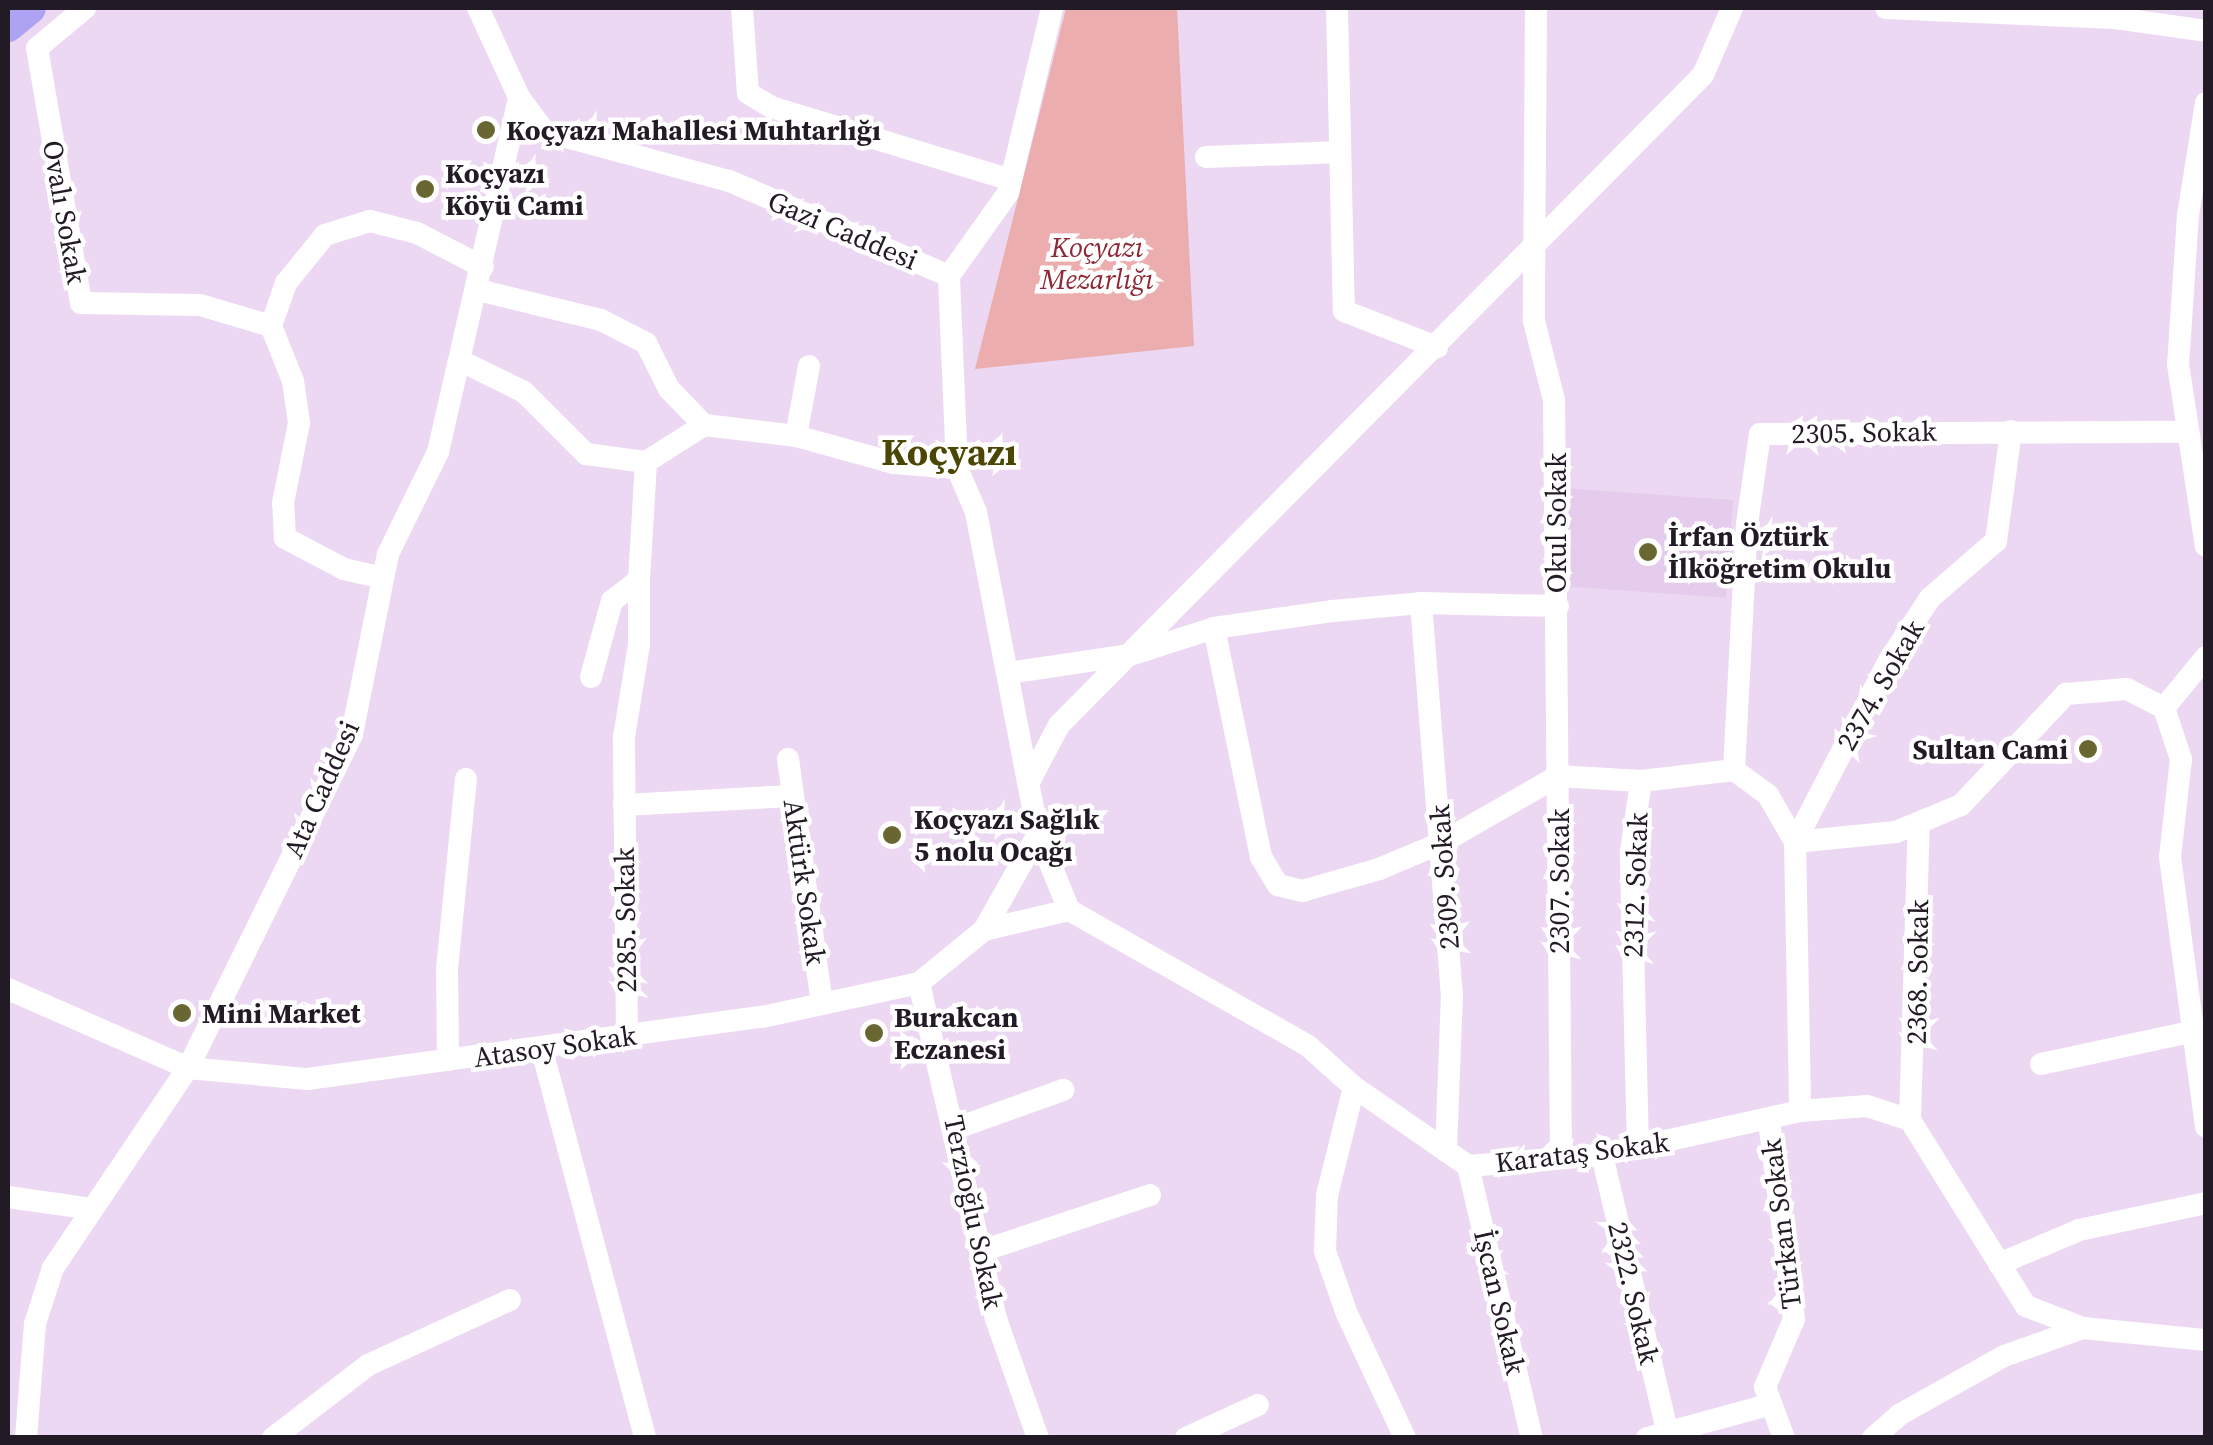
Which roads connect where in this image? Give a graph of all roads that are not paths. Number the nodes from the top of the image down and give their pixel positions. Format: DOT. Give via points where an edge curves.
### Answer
graph roads {
  1 [pos="30,8"];
  2 [pos="86,8"];
  3 [pos="478,8"];
  4 [pos="742,8"];
  5 [pos="1052,8"];
  6 [pos="1337,8"];
  7 [pos="1536,8"];
  8 [pos="1732,8"];
  9 [pos="1886,8"];
  10 [pos="2008,9"];
  11 [pos="2115,13"];
  12 [pos="8,26"];
  13 [pos="2206,31"];
  14 [pos="519,97"];
  15 [pos="2206,102"];
  16 [pos="544,131"];
  17 [pos="1340,152"];
  18 [pos="510,155"];
  19 [pos="1206,157"];
  20 [pos="1011,180"];
  21 [pos="1534,250"];
  22 [pos="949,276"];
  23 [pos="481,279"];
  24 [pos="271,326"];
  25 [pos="1437,348"];
  26 [pos="461,361"];
  27 [pos="809,366"];
  28 [pos="704,425"];
  29 [pos="2012,430"];
  30 [pos="2186,432"];
  31 [pos="796,436"];
  32 [pos="646,462"];
  33 [pos="957,468"];
  34 [pos="2206,546"];
  35 [pos="383,578"];
  36 [pos="639,580"];
  37 [pos="1421,603"];
  38 [pos="1558,606"];
  39 [pos="1214,628"];
  40 [pos="1130,655"];
  41 [pos="2206,658"];
  42 [pos="1009,674"];
  43 [pos="592,677"];
  44 [pos="2164,708"];
  45 [pos="2181,759"];
  46 [pos="788,760"];
  47 [pos="2206,763"];
  48 [pos="1734,770"];
  49 [pos="1558,776"];
  50 [pos="466,779"];
  51 [pos="1641,781"];
  52 [pos="1028,784"];
  53 [pos="792,796"];
  54 [pos="624,805"];
  55 [pos="1919,823"];
  56 [pos="1038,834"];
  57 [pos="1795,842"];
  58 [pos="1442,843"];
  59 [pos="1069,910"];
  60 [pos="984,930"];
  61 [pos="919,983"];
  62 [pos="8,989"];
  63 [pos="822,1004"];
  64 [pos="2198,1030"];
  65 [pos="626,1036"];
  66 [pos="542,1050"];
  67 [pos="448,1060"];
  68 [pos="2041,1064"];
  69 [pos="188,1068"];
  70 [pos="1354,1088"];
  71 [pos="1063,1090"];
  72 [pos="1800,1111"];
  73 [pos="1769,1120"];
  74 [pos="1910,1120"];
  75 [pos="2206,1127"];
  76 [pos="957,1128"];
  77 [pos="1638,1149"];
  78 [pos="1446,1151"];
  79 [pos="1602,1155"];
  80 [pos="1561,1156"];
  81 [pos="1468,1166"];
  82 [pos="1150,1195"];
  83 [pos="8,1198"];
  84 [pos="2206,1203"];
  85 [pos="91,1208"];
  86 [pos="982,1251"];
  87 [pos="1999,1264"];
  88 [pos="510,1300"];
  89 [pos="2083,1328"];
  90 [pos="2206,1340"];
  91 [pos="1258,1405"];
  92 [pos="1768,1405"];
  93 [pos="1657,1434"];
  94 [pos="26,1438"];
  95 [pos="273,1438"];
  96 [pos="646,1438"];
  97 [pos="1038,1438"];
  98 [pos="1186,1438"];
  99 [pos="1405,1438"];
  100 [pos="1532,1438"];
  101 [pos="1784,1438"];
  102 [pos="1873,1438"];
  1 -- 12 [label="highway"];
  2 -- 24 [label="street, Ovalı Sokak" via="36,48 80,303 200,305"];
  3 -- 14 [label="street"];
  4 -- 20 [label="street" via="748,93 772,107"];
  5 -- 20 [label="street"];
  6 -- 17 [label="street"];
  7 -- 21 [label="street, Okul Sokak"];
  8 -- 21 [label="street" via="1703,75"];
  9 -- 10 [label="street"];
  10 -- 11 [label="street"];
  11 -- 13 [label="street"];
  14 -- 16 [label="street"];
  14 -- 18 [label="street, Ata Caddesi"];
  15 -- 30 [label="street" via="2188,216 2178,364"];
  16 -- 18 [label="street"];
  16 -- 22 [label="street, Gazi Caddesi" via="728,182"];
  17 -- 19 [label="street"];
  17 -- 25 [label="street" via="1344,311"];
  18 -- 23 [label="street, Ata Caddesi"];
  20 -- 22 [label="street"];
  21 -- 25 [label="street"];
  21 -- 38 [label="street, Okul Sokak" via="1534,321 1554,400"];
  22 -- 33 [label="street, Gazi Caddesi"];
  23 -- 24 [label="street" via="417,234 370,222 324,235 286,283"];
  23 -- 26 [label="street, Ata Caddesi"];
  23 -- 28 [label="street" via="601,320 646,344 670,388"];
  24 -- 35 [label="street" via="299,423 284,538 344,569"];
  25 -- 40 [label="street"];
  26 -- 32 [label="street" via="524,392 586,454"];
  26 -- 35 [label="street, Ata Caddesi" via="438,452 388,554"];
  27 -- 31 [label="street"];
  28 -- 31 [label="street"];
  28 -- 32 [label="street"];
  29 -- 30 [label="street, 2305. Sokak"];
  29 -- 48 [label="street, 2305. Sokak" via="1760,434 1747,524"];
  29 -- 57 [label="street, 2374. Sokak" via="1996,541 1930,598 1890,659"];
  30 -- 34 [label="street"];
  31 -- 33 [label="street" via="894,463"];
  32 -- 36 [label="street"];
  33 -- 42 [label="street, Gazi Caddesi" via="976,512"];
  35 -- 69 [label="street, Ata Caddesi" via="352,734"];
  36 -- 43 [label="street" via="612,601"];
  36 -- 54 [label="street, 2285. Sokak"];
  37 -- 38 [label="street, Okul Sokak"];
  37 -- 39 [label="street, Okul Sokak"];
  37 -- 58 [label="street, 2309. Sokak"];
  38 -- 49 [label="street, 2307. Sokak"];
  39 -- 40 [label="street, Okul Sokak"];
  39 -- 58 [label="street" via="1261,857 1278,885 1302,892"];
  40 -- 42 [label="street, Okul Sokak"];
  40 -- 52 [label="street" via="1059,725"];
  41 -- 44 [label="street"];
  42 -- 52 [label="street, Gazi Caddesi"];
  44 -- 45 [label="street"];
  44 -- 55 [label="street" via="2127,688 2066,694 1962,806"];
  45 -- 47 [label="street"];
  45 -- 64 [label="street" via="2170,857"];
  46 -- 53 [label="street, Aktürk Sokak"];
  48 -- 51 [label="street, 2312. Sokak"];
  48 -- 57 [label="street" via="1768,796"];
  49 -- 51 [label="street"];
  49 -- 58 [label="street"];
  49 -- 80 [label="street, 2307. Sokak"];
  50 -- 67 [label="street" via="447,969"];
  51 -- 77 [label="street, 2312. Sokak" via="1631,852"];
  52 -- 56 [label="street, Gazi Caddesi"];
  53 -- 54 [label="street"];
  53 -- 63 [label="street, Aktürk Sokak"];
  54 -- 65 [label="street, 2285. Sokak"];
  55 -- 57 [label="street" via="1896,832"];
  55 -- 74 [label="street, 2368. Sokak"];
  56 -- 59 [label="street, Gazi Caddesi"];
  56 -- 60 [label="street"];
  57 -- 72 [label="street"];
  58 -- 78 [label="street, 2309. Sokak" via="1452,994"];
  59 -- 60 [label="street"];
  59 -- 70 [label="street, Karataş Sokak" via="1307,1045"];
  60 -- 61 [label="street"];
  61 -- 63 [label="street, Atasoy Sokak"];
  61 -- 76 [label="street, Terzioğlu Sokak"];
  62 -- 69 [label="street, Atasoy Sokak"];
  63 -- 65 [label="street, Atasoy Sokak"];
  64 -- 68 [label="street"];
  64 -- 75 [label="street"];
  65 -- 66 [label="street, Atasoy Sokak"];
  66 -- 67 [label="street, Atasoy Sokak"];
  66 -- 96 [label="street"];
  67 -- 69 [label="street, Atasoy Sokak" via="307,1080"];
  69 -- 85 [label="street, Ata Caddesi"];
  70 -- 78 [label="street, Karataş Sokak"];
  70 -- 99 [label="street" via="1327,1194 1325,1251 1346,1314"];
  71 -- 76 [label="street"];
  72 -- 73 [label="street, Karataş Sokak"];
  72 -- 74 [label="street, Karataş Sokak" via="1867,1106"];
  73 -- 77 [label="street, Karataş Sokak"];
  73 -- 92 [label="street, Türkan Sokak" via="1794,1319 1768,1377"];
  74 -- 87 [label="street"];
  76 -- 86 [label="street, Terzioğlu Sokak"];
  77 -- 79 [label="street, Karataş Sokak"];
  78 -- 81 [label="street, Karataş Sokak"];
  79 -- 80 [label="street, Karataş Sokak"];
  79 -- 93 [label="street, 2322. Sokak"];
  80 -- 81 [label="street, Karataş Sokak"];
  81 -- 100 [label="street, İşcan Sokak"];
  82 -- 86 [label="street"];
  83 -- 85 [label="street"];
  84 -- 87 [label="street" via="2079,1230"];
  85 -- 94 [label="street, Ata Caddesi" via="53,1268 35,1324"];
  86 -- 97 [label="street, Terzioğlu Sokak" via="996,1319"];
  87 -- 89 [label="street" via="2026,1306"];
  88 -- 95 [label="street" via="368,1365"];
  89 -- 90 [label="street"];
  89 -- 102 [label="street" via="2004,1356 1900,1415"];
  91 -- 98 [label="street"];
  92 -- 93 [label="street"];
  92 -- 101 [label="street"];
}
